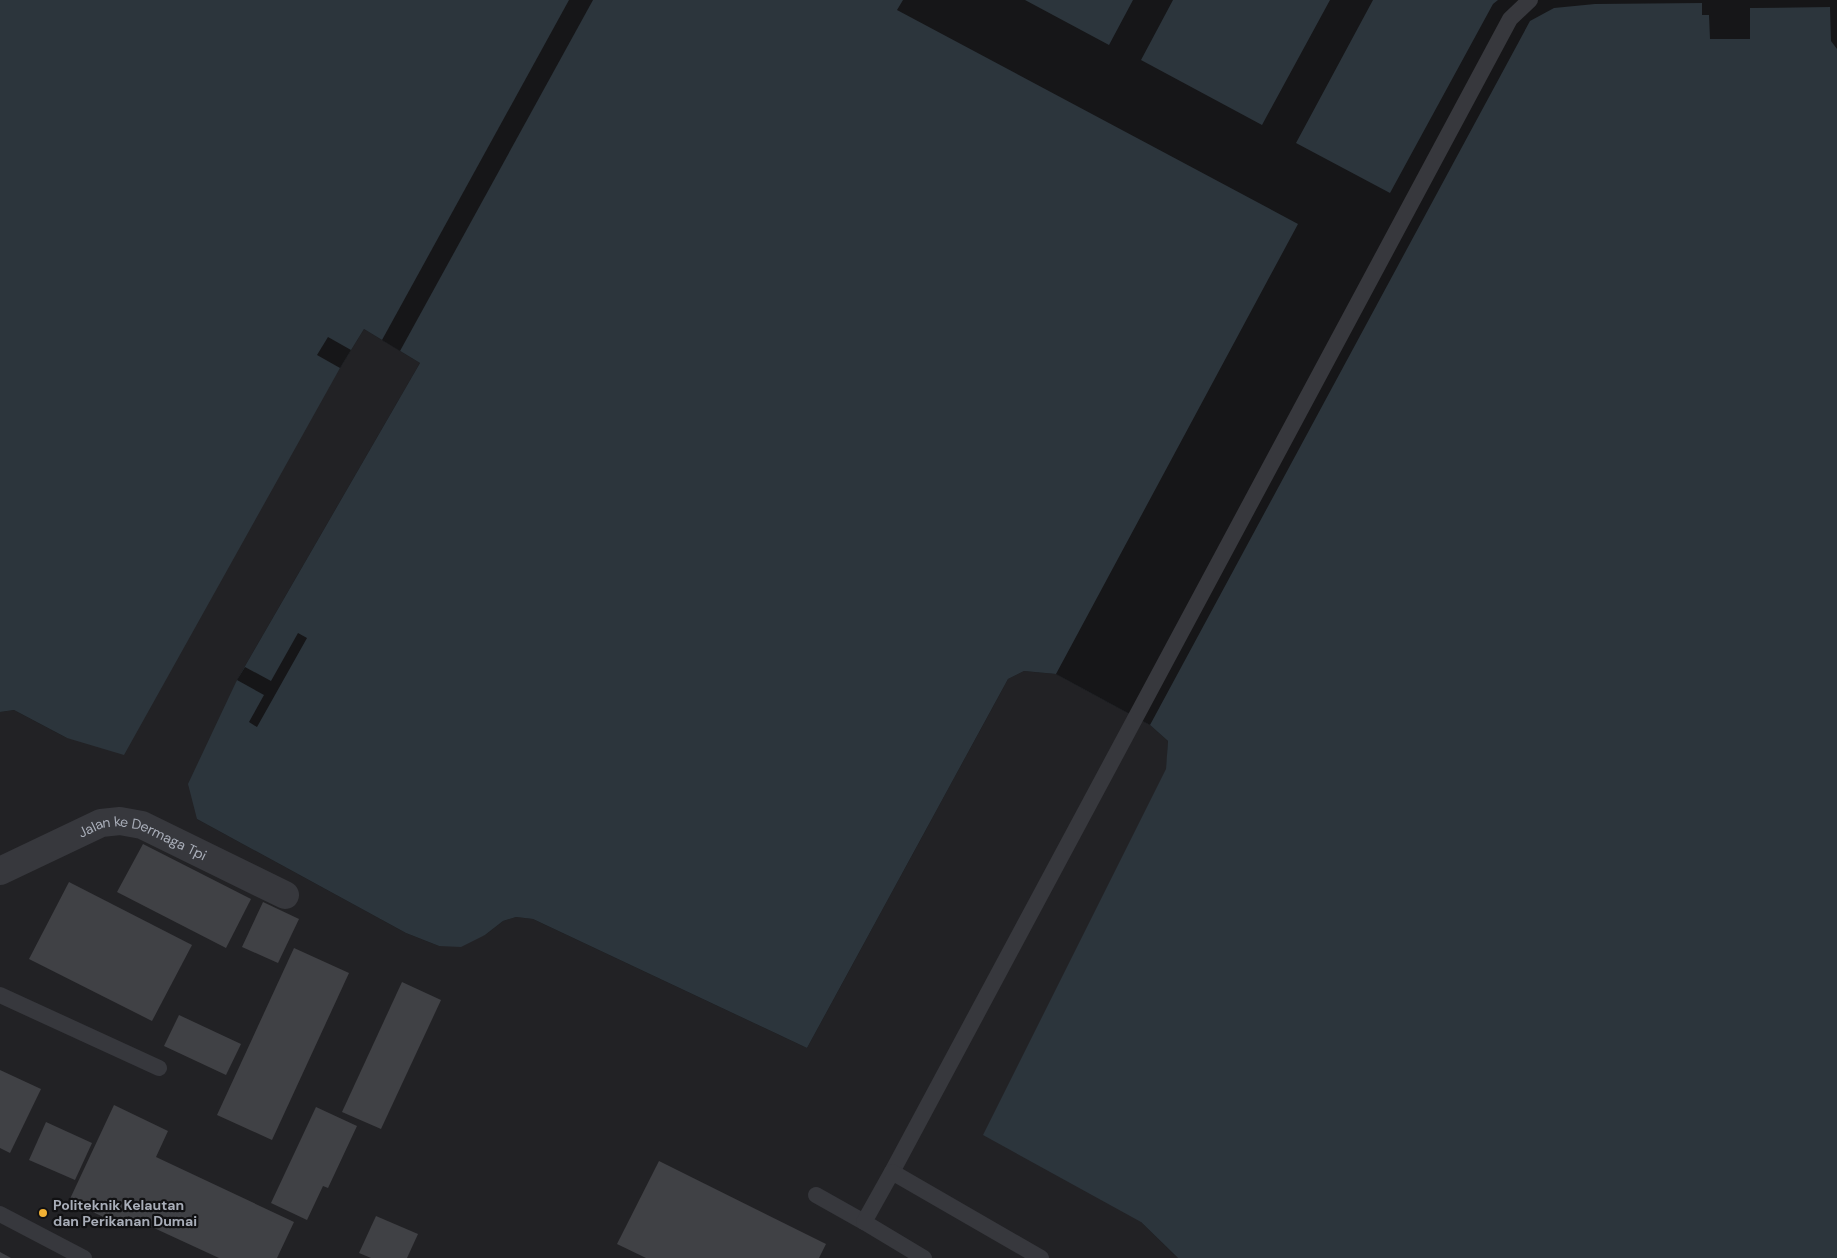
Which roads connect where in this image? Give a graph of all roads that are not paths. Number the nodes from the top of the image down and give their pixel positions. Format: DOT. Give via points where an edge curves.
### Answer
graph roads {
  1 [pos="1530,0"];
  2 [pos="0,870"];
  3 [pos="285,896"];
  4 [pos="0,995"];
  5 [pos="159,1068"];
  6 [pos="892,1172"];
  7 [pos="816,1195"];
  8 [pos="0,1214"];
  9 [pos="864,1222"];
  10 [pos="84,1258"];
  11 [pos="924,1258"];
  12 [pos="1041,1258"];
  1 -- 6 [label="lane" via="1510,19"];
  2 -- 3 [label="street, Jalan ke Dermaga Tpi" via="101,823 120,821 142,825"];
  4 -- 5 [label="lane"];
  6 -- 9 [label="lane"];
  6 -- 12 [label="lane"];
  7 -- 9 [label="lane"];
  8 -- 10 [label="lane"];
  9 -- 11 [label="lane"];
}
